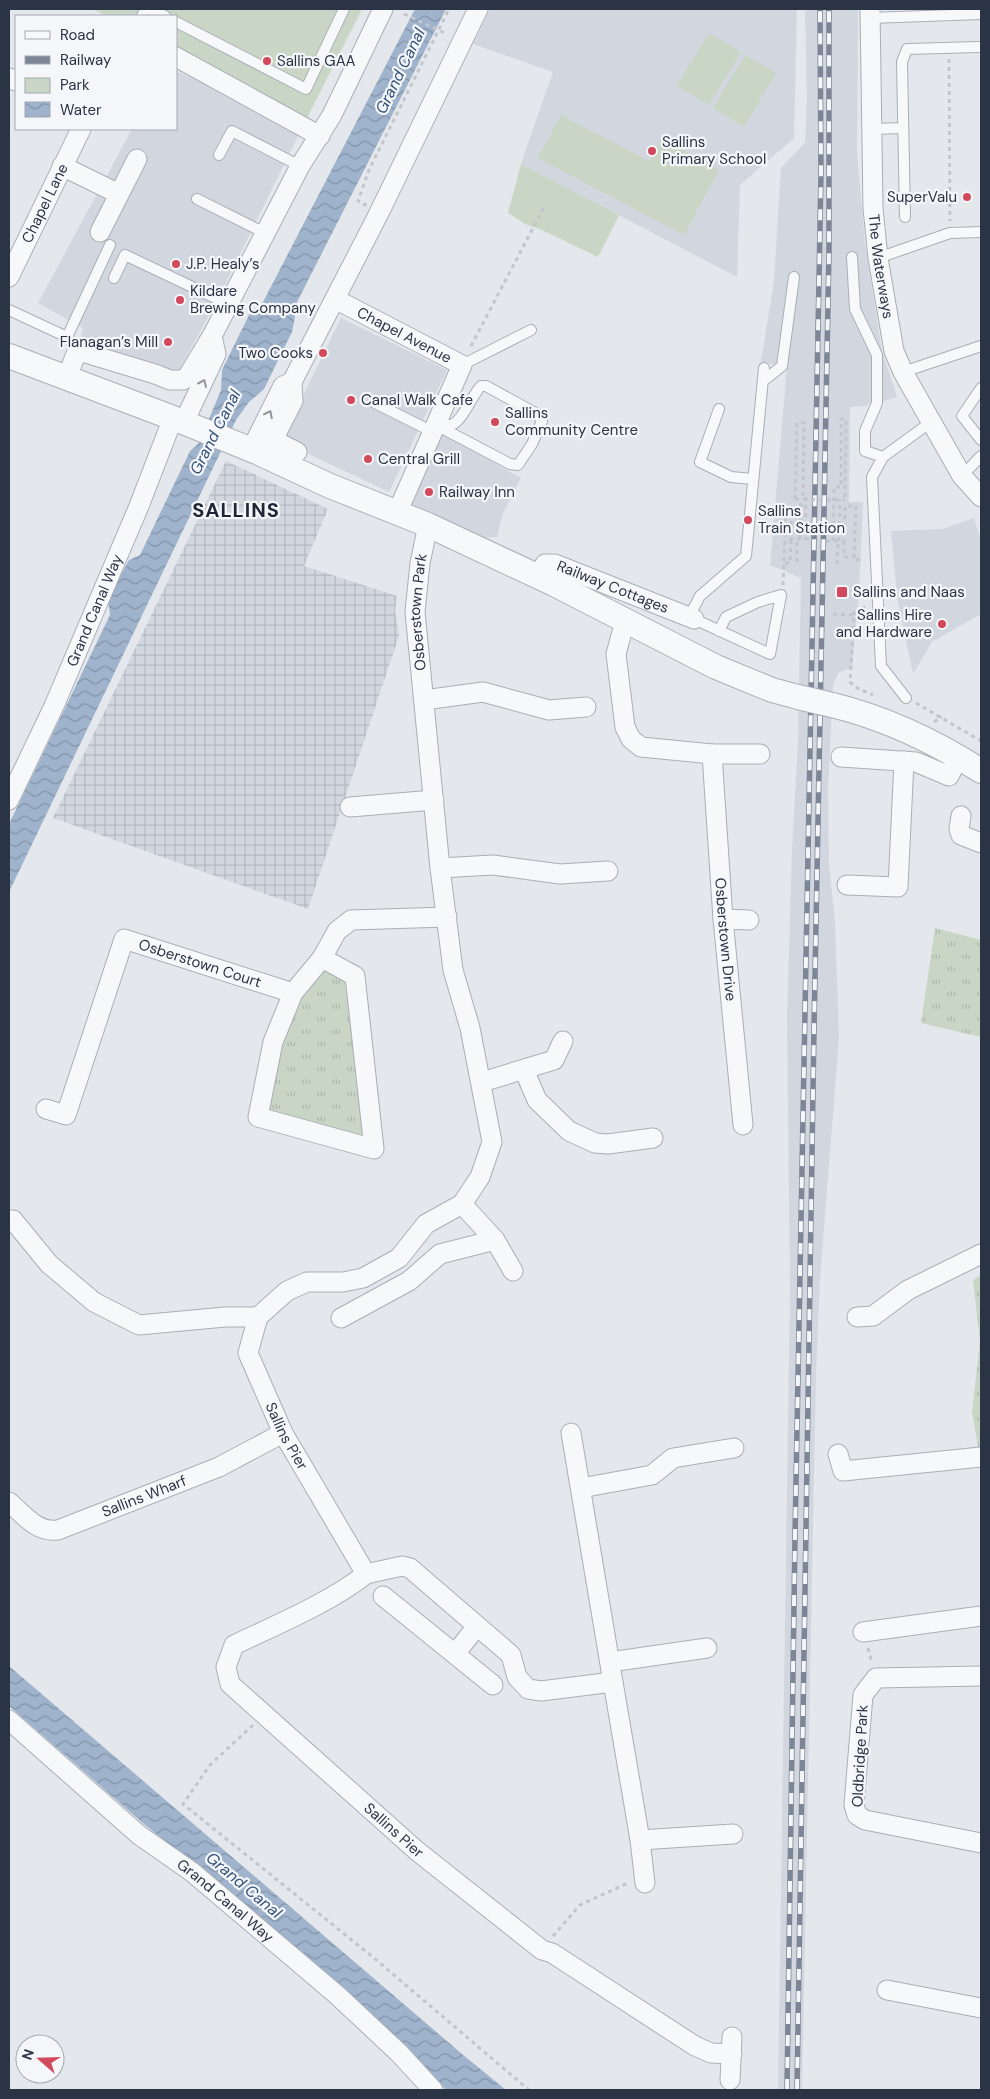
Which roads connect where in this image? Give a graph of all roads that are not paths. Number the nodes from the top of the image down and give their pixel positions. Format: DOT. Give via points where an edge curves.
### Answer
graph roads {
  1 [pos="150,9"];
  2 [pos="344,9"];
  3 [pos="383,9"];
  4 [pos="478,9"];
  5 [pos="870,14"];
  6 [pos="981,14"];
  7 [pos="163,15"];
  8 [pos="178,23"];
  9 [pos="978,47"];
  10 [pos="178,58"];
  11 [pos="903,128"];
  12 [pos="872,129"];
  13 [pos="80,130"];
  14 [pos="320,136"];
  15 [pos="220,154"];
  16 [pos="137,159"];
  17 [pos="62,166"];
  18 [pos="300,166"];
  19 [pos="119,194"];
  20 [pos="197,198"];
  21 [pos="905,217"];
  22 [pos="981,232"];
  23 [pos="265,233"];
  24 [pos="105,238"];
  25 [pos="852,257"];
  26 [pos="878,258"];
  27 [pos="9,277"];
  28 [pos="794,277"];
  29 [pos="114,278"];
  30 [pos="335,299"];
  31 [pos="228,304"];
  32 [pos="9,310"];
  33 [pos="531,330"];
  34 [pos="212,336"];
  35 [pos="67,337"];
  36 [pos="981,346"];
  37 [pos="76,354"];
  38 [pos="9,356"];
  39 [pos="462,365"];
  40 [pos="764,368"];
  41 [pos="903,372"];
  42 [pos="67,377"];
  43 [pos="763,381"];
  44 [pos="292,382"];
  45 [pos="981,388"];
  46 [pos="375,403"];
  47 [pos="719,409"];
  48 [pos="184,422"];
  49 [pos="931,422"];
  50 [pos="435,426"];
  51 [pos="981,440"];
  52 [pos="243,447"];
  53 [pos="297,452"];
  54 [pos="981,456"];
  55 [pos="883,457"];
  56 [pos="962,476"];
  57 [pos="753,478"];
  58 [pos="981,497"];
  59 [pos="397,513"];
  60 [pos="428,525"];
  61 [pos="538,576"];
  62 [pos="691,618"];
  63 [pos="627,622"];
  64 [pos="719,631"];
  65 [pos="906,698"];
  66 [pos="424,700"];
  67 [pos="586,706"];
  68 [pos="712,754"];
  69 [pos="760,754"];
  70 [pos="959,756"];
  71 [pos="841,757"];
  72 [pos="904,761"];
  73 [pos="981,771"];
  74 [pos="9,800"];
  75 [pos="434,800"];
  76 [pos="350,807"];
  77 [pos="961,816"];
  78 [pos="981,843"];
  79 [pos="440,868"];
  80 [pos="608,872"];
  81 [pos="846,885"];
  82 [pos="447,917"];
  83 [pos="723,919"];
  84 [pos="748,920"];
  85 [pos="322,958"];
  86 [pos="293,992"];
  87 [pos="563,1041"];
  88 [pos="524,1070"];
  89 [pos="482,1082"];
  90 [pos="46,1110"];
  91 [pos="743,1125"];
  92 [pos="653,1138"];
  93 [pos="462,1204"];
  94 [pos="9,1220"];
  95 [pos="495,1240"];
  96 [pos="981,1254"];
  97 [pos="513,1271"];
  98 [pos="258,1317"];
  99 [pos="857,1317"];
  100 [pos="341,1318"];
  101 [pos="284,1433"];
  102 [pos="571,1433"];
  103 [pos="734,1448"];
  104 [pos="838,1454"];
  105 [pos="981,1457"];
  106 [pos="581,1488"];
  107 [pos="9,1502"];
  108 [pos="366,1574"];
  109 [pos="383,1596"];
  110 [pos="981,1616"];
  111 [pos="477,1626"];
  112 [pos="863,1632"];
  113 [pos="707,1648"];
  114 [pos="455,1654"];
  115 [pos="610,1662"];
  116 [pos="981,1676"];
  117 [pos="613,1682"];
  118 [pos="493,1685"];
  119 [pos="9,1720"];
  120 [pos="733,1834"];
  121 [pos="640,1840"];
  122 [pos="981,1842"];
  123 [pos="645,1883"];
  124 [pos="887,1990"];
  125 [pos="981,2008"];
  126 [pos="730,2080"];
  127 [pos="434,2090"];
  1 -- 7 [label="lane"];
  2 -- 8 [label="lane" via="306,89"];
  3 -- 14 [label="street"];
  4 -- 30 [label="street"];
  5 -- 6 [label="lane"];
  5 -- 12 [label="street, The Waterways"];
  9 -- 11 [label="lane" via="907,49 902,62"];
  10 -- 14 [label="street"];
  11 -- 12 [label="lane"];
  11 -- 21 [label="lane"];
  12 -- 26 [label="street, The Waterways" via="873,208"];
  13 -- 17 [label="street, Chapel Lane"];
  14 -- 18 [label="street"];
  15 -- 18 [label="lane" via="232,131"];
  16 -- 19 [label="street"];
  17 -- 19 [label="street"];
  17 -- 27 [label="street, Chapel Lane"];
  18 -- 23 [label="street"];
  19 -- 24 [label="street"];
  20 -- 23 [label="lane"];
  22 -- 26 [label="lane" via="950,233"];
  23 -- 31 [label="street"];
  24 -- 35 [label="lane"];
  25 -- 55 [label="lane" via="855,309 877,355 877,403 865,432 865,451"];
  26 -- 41 [label="street, The Waterways" via="894,352"];
  28 -- 43 [label="lane" via="782,366"];
  29 -- 31 [label="lane" via="125,255"];
  30 -- 39 [label="street, Chapel Avenue"];
  30 -- 44 [label="street"];
  31 -- 34 [label="street"];
  32 -- 35 [label="lane"];
  33 -- 39 [label="lane"];
  34 -- 37 [label="street" via="188,376 177,381 101,357 82,352"];
  48 -- 34 [label="street, Grand Canal Way, one-way" via="216,354"];
  35 -- 37 [label="lane"];
  36 -- 41 [label="lane"];
  37 -- 42 [label="street"];
  38 -- 42 [label="street"];
  39 -- 50 [label="street, Chapel Avenue"];
  40 -- 43 [label="lane"];
  41 -- 49 [label="street, The Waterways"];
  42 -- 48 [label="street"];
  43 -- 57 [label="lane"];
  52 -- 44 [label="street, one-way" via="283,386"];
  44 -- 53 [label="street" via="293,401 274,440"];
  45 -- 51 [label="lane" via="962,416"];
  46 -- 50 [label="lane"];
  47 -- 57 [label="lane" via="700,462 730,477"];
  48 -- 52 [label="street"];
  48 -- 74 [label="street, Grand Canal Way" via="139,506 54,706"];
  49 -- 55 [label="lane"];
  49 -- 56 [label="street, The Waterways"];
  50 -- 50 [label="lane" via="454,424 461,418 481,386 537,414 542,421 518,465"];
  50 -- 59 [label="street, Chapel Avenue"];
  52 -- 59 [label="street"];
  54 -- 56 [label="lane"];
  55 -- 65 [label="lane" via="872,477 881,666"];
  56 -- 58 [label="street, The Waterways"];
  57 -- 62 [label="lane" via="746,556 700,596"];
  59 -- 60 [label="street"];
  60 -- 61 [label="street"];
  60 -- 66 [label="street, Osberstown Park" via="415,612"];
  61 -- 62 [label="street, Railway Cottages" via="545,564 555,564"];
  61 -- 63 [label="street"];
  62 -- 64 [label="lane"];
  63 -- 68 [label="street" via="616,654 625,728 631,739 641,747"];
  63 -- 70 [label="street, bridge" via="716,667 772,690 892,723"];
  64 -- 64 [label="lane" via="770,654 782,595 758,602 726,618"];
  66 -- 67 [label="street" via="483,692 549,710"];
  66 -- 75 [label="street, Osberstown Park"];
  68 -- 69 [label="street"];
  68 -- 83 [label="street, Osberstown Drive"];
  70 -- 72 [label="street" via="949,776 916,762"];
  70 -- 73 [label="street"];
  71 -- 72 [label="street"];
  72 -- 81 [label="street" via="898,887"];
  75 -- 76 [label="street"];
  75 -- 79 [label="street, Osberstown Park"];
  77 -- 78 [label="street" via="961,835"];
  79 -- 80 [label="street" via="493,865 560,874"];
  79 -- 82 [label="street, Osberstown Park"];
  82 -- 85 [label="street" via="351,920 337,931"];
  82 -- 89 [label="street, Osberstown Park" via="454,970"];
  83 -- 84 [label="street"];
  83 -- 91 [label="street, Osberstown Drive"];
  85 -- 86 [label="street"];
  85 -- 86 [label="street" via="355,976 374,1149 258,1117 273,1042"];
  86 -- 90 [label="street, Osberstown Court" via="124,939 66,1114"];
  87 -- 88 [label="street" via="554,1060"];
  88 -- 89 [label="street"];
  88 -- 92 [label="street" via="537,1100 575,1135 608,1144"];
  89 -- 93 [label="street, Osberstown Park" via="492,1142 480,1177"];
  93 -- 95 [label="street"];
  93 -- 98 [label="street" via="426,1224 399,1258 363,1278 344,1282 307,1282 288,1291"];
  94 -- 98 [label="street" via="13,1220 49,1264 94,1302 139,1326 218,1317"];
  95 -- 97 [label="street"];
  95 -- 100 [label="street" via="440,1254 409,1280"];
  96 -- 99 [label="street" via="908,1290 873,1316"];
  98 -- 101 [label="street, Sallins Pier" via="248,1353"];
  101 -- 107 [label="street, Sallins Wharf" via="219,1467 58,1530 48,1532 40,1529"];
  101 -- 108 [label="street, Sallins Pier"];
  102 -- 106 [label="street"];
  103 -- 106 [label="street" via="673,1458 652,1475"];
  104 -- 105 [label="street" via="843,1472"];
  106 -- 115 [label="street"];
  108 -- 111 [label="street, Sallins Pier" via="406,1566"];
  108 -- 126 [label="street, Sallins Pier" via="286,1620 234,1645 226,1667 230,1684 417,1851 542,1950 552,1953 695,2046 711,2053 732,2045"];
  109 -- 114 [label="street"];
  110 -- 112 [label="street"];
  111 -- 114 [label="street"];
  111 -- 117 [label="street, Sallins Pier" via="511,1655 517,1677 528,1689 542,1691"];
  113 -- 115 [label="street"];
  114 -- 118 [label="street"];
  115 -- 117 [label="street"];
  116 -- 122 [label="street, Oldbridge Park" via="876,1678 863,1695 854,1805 857,1815 865,1820"];
  117 -- 121 [label="street"];
  119 -- 127 [label="street, Grand Canal Way" via="139,1835 192,1872 337,1995"];
  120 -- 121 [label="street"];
  121 -- 123 [label="street"];
  124 -- 125 [label="street"];
}
